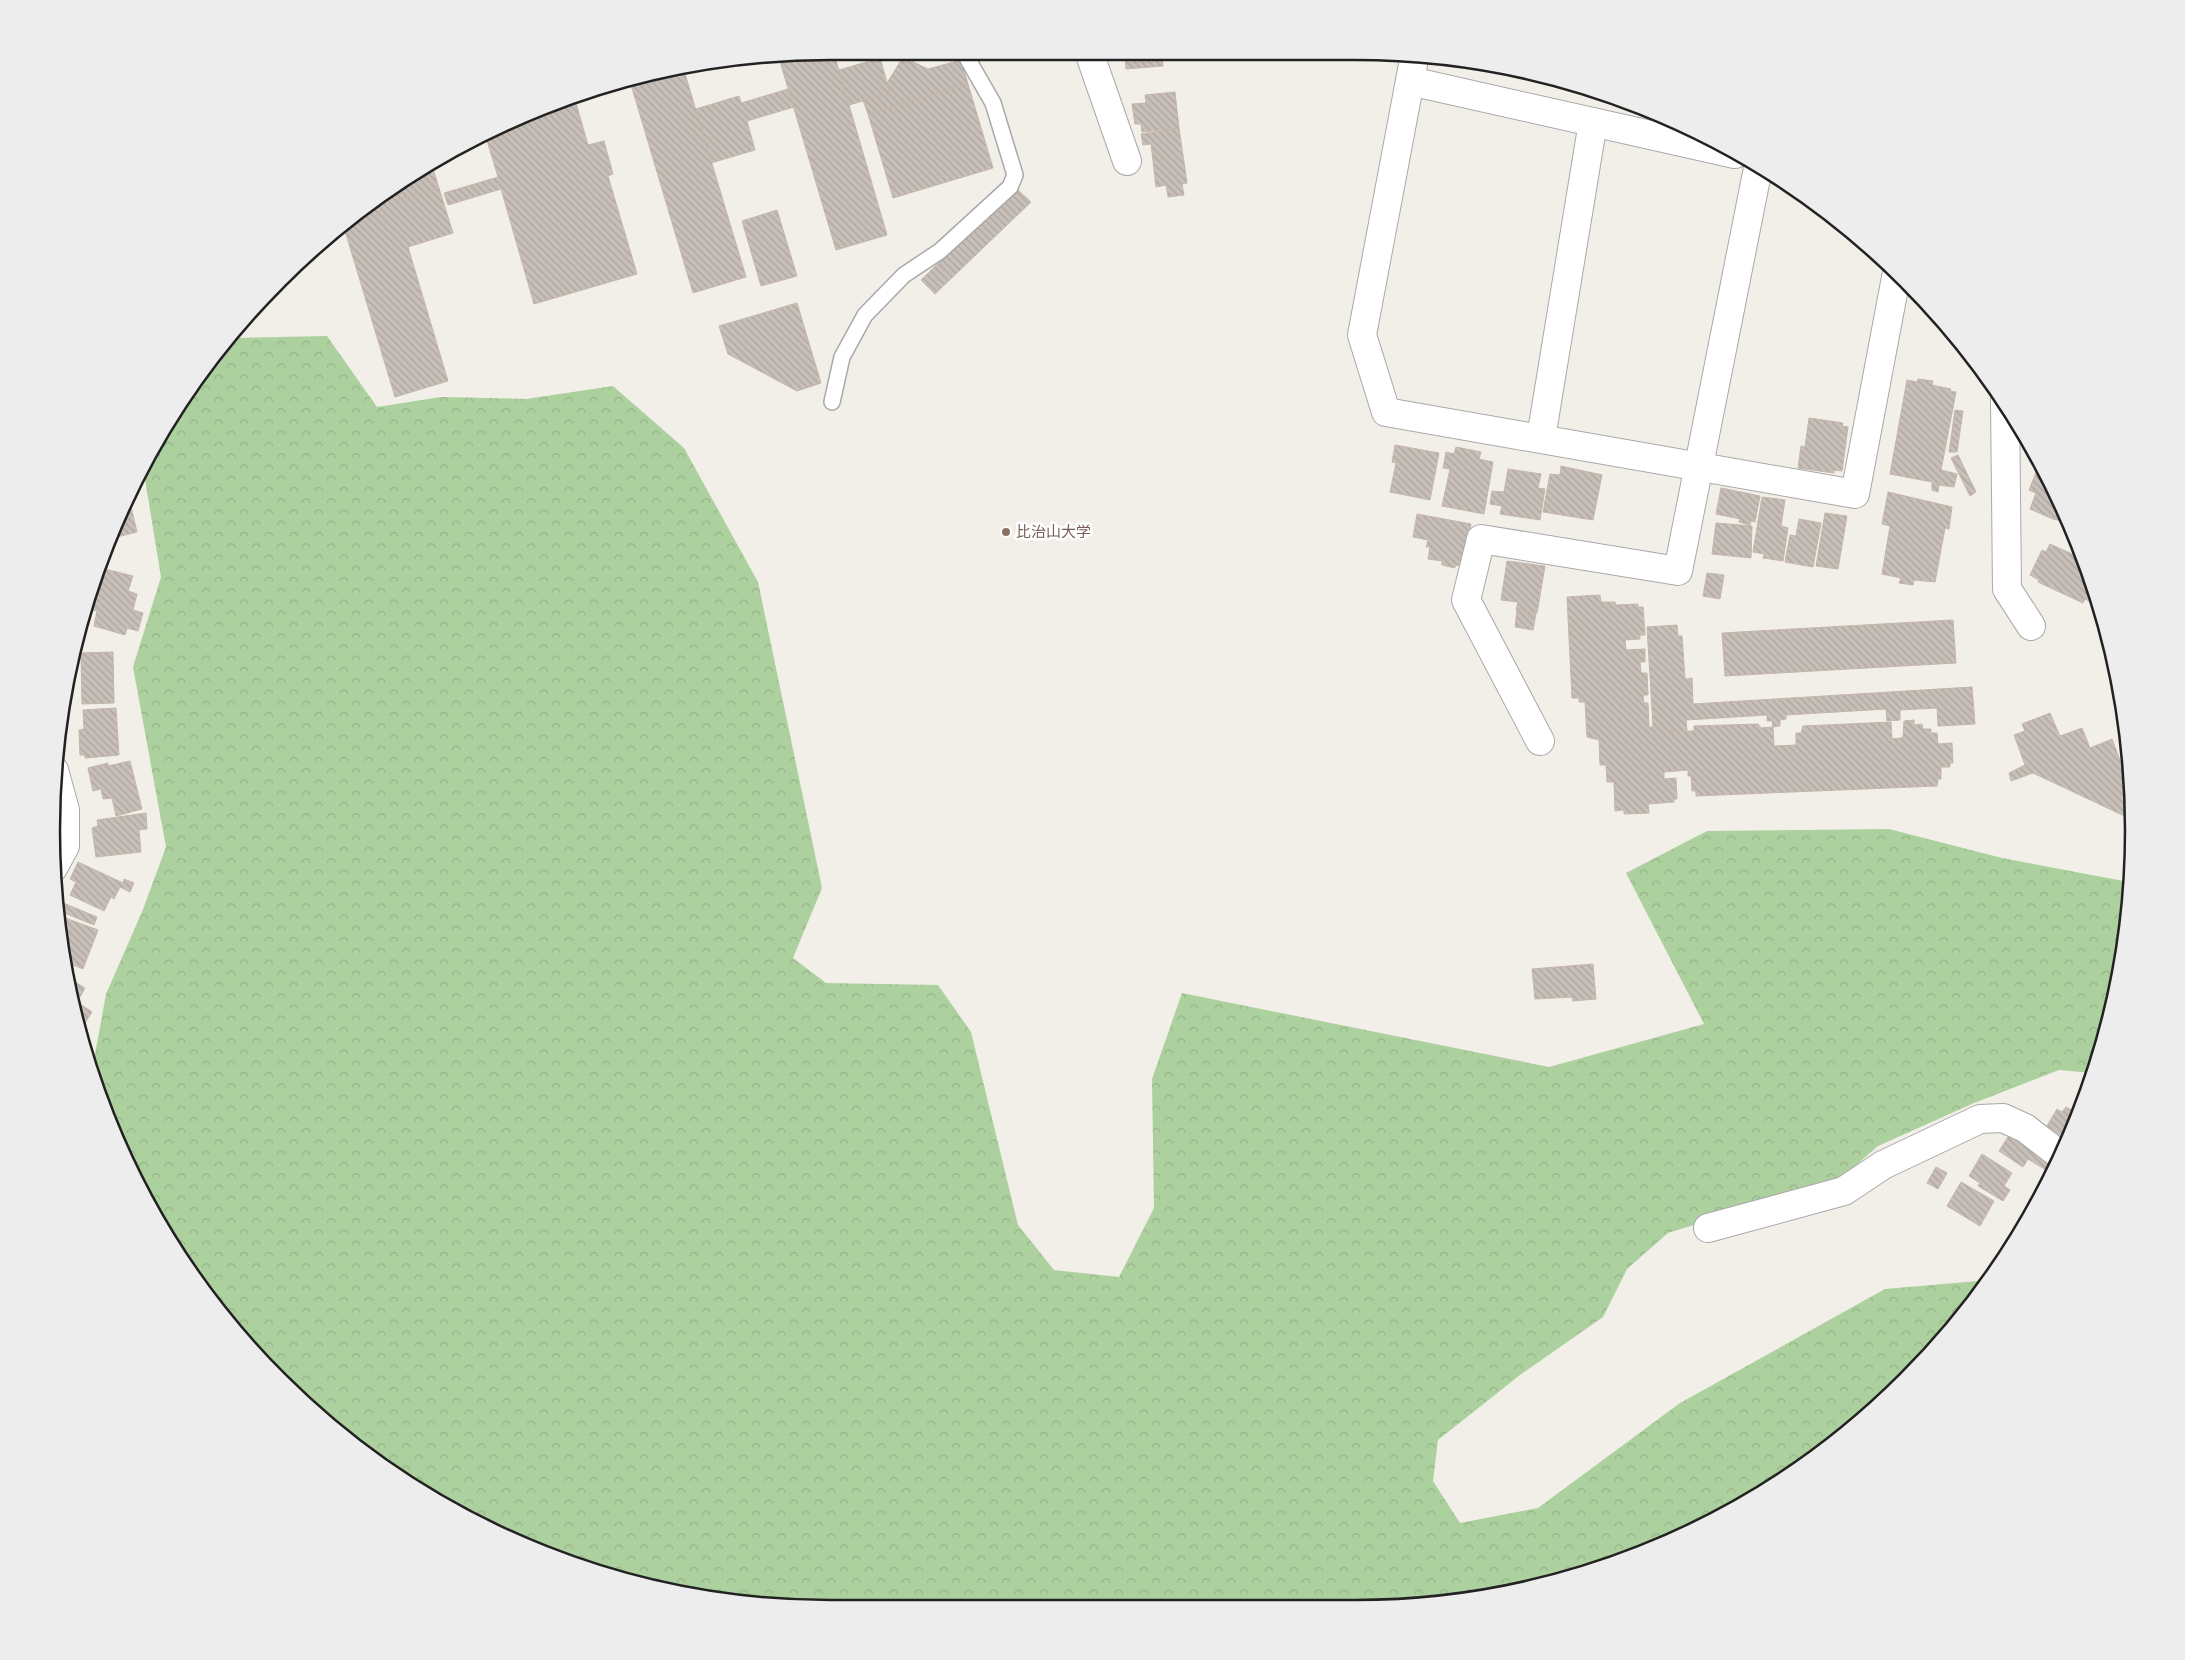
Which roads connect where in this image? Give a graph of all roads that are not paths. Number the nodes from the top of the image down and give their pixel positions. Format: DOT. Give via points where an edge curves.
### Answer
graph roads {
  1 [pos="968,60"];
  2 [pos="1092,60"];
  3 [pos="1413,63"];
  4 [pos="1410,81"];
  5 [pos="1593,122"];
  6 [pos="1715,150"];
  7 [pos="1127,161"];
  8 [pos="1757,174"];
  9 [pos="1895,282"];
  10 [pos="832,402"];
  11 [pos="2005,418"];
  12 [pos="1541,438"];
  13 [pos="1699,466"];
  14 [pos="2031,626"];
  15 [pos="1540,741"];
  16 [pos="60,819"];
  17 [pos="61,853"];
  18 [pos="2055,1151"];
  19 [pos="1708,1228"];
  1 -- 10 [label="lane" via="993,103 1015,175 1010,187 940,251 904,275 865,315 842,356"];
  2 -- 7 [label="street"];
  3 -- 4 [label="street"];
  4 -- 5 [label="street"];
  4 -- 12 [label="street" via="1362,335 1386,412"];
  5 -- 6 [label="street"];
  5 -- 12 [label="street"];
  8 -- 13 [label="street"];
  9 -- 13 [label="street" via="1856,494"];
  11 -- 14 [label="street" via="2007,589"];
  12 -- 13 [label="street"];
  13 -- 15 [label="street" via="1678,571 1481,539 1466,600"];
  16 -- 17 [label="street" via="65,846"];
  18 -- 19 [label="street" via="2025,1128 2003,1118 1980,1120 1883,1165 1844,1191"];
}
